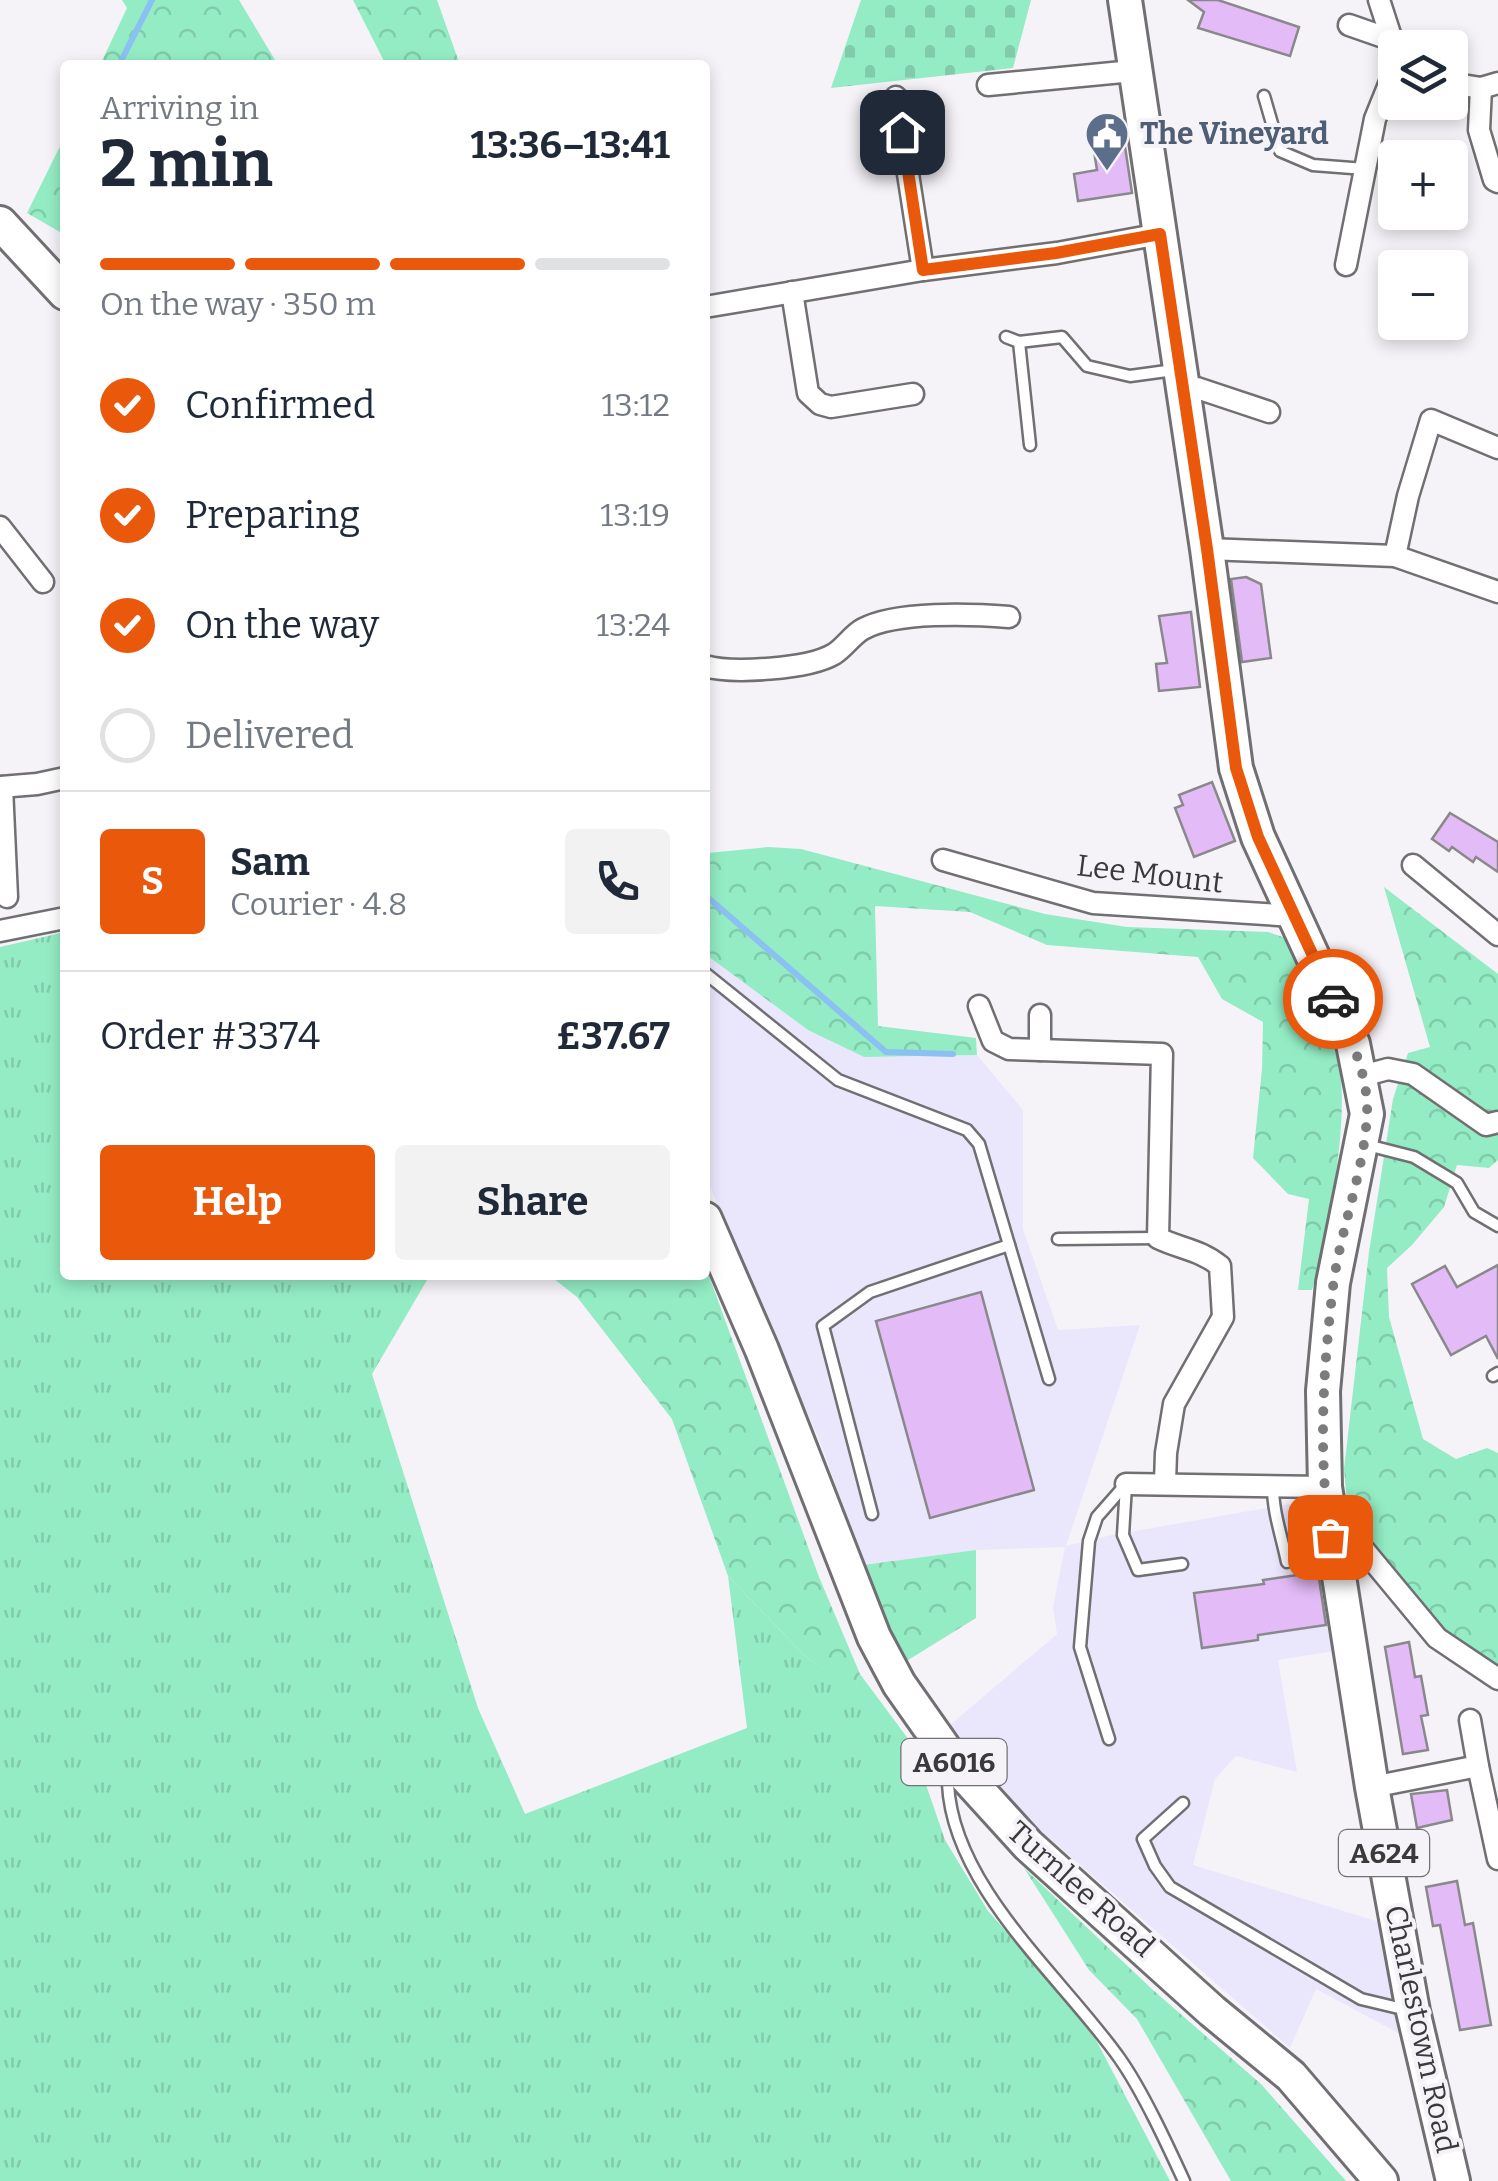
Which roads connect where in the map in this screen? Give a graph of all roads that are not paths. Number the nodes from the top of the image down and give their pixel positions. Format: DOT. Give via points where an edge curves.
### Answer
graph roads {
  1 [pos="1125,0"];
  2 [pos="1379,0"];
  3 [pos="1349,25"];
  4 [pos="1390,30"];
  5 [pos="1378,37"];
  6 [pos="1134,71"];
  7 [pos="988,86"];
  8 [pos="1490,86"];
  9 [pos="1264,96"];
  10 [pos="896,97"];
  11 [pos="1378,112"];
  12 [pos="1366,170"];
  13 [pos="1498,182"];
  14 [pos="0,224"];
  15 [pos="1160,234"];
  16 [pos="1346,264"];
  17 [pos="923,270"];
  18 [pos="60,288"];
  19 [pos="792,292"];
  20 [pos="710,306"];
  21 [pos="1006,337"];
  22 [pos="1019,342"];
  23 [pos="1181,379"];
  24 [pos="913,394"];
  25 [pos="1269,412"];
  26 [pos="1030,445"];
  27 [pos="1498,448"];
  28 [pos="0,527"];
  29 [pos="1207,549"];
  30 [pos="1395,556"];
  31 [pos="44,582"];
  32 [pos="1498,592"];
  33 [pos="1009,617"];
  34 [pos="710,666"];
  35 [pos="60,779"];
  36 [pos="1,787"];
  37 [pos="944,860"];
  38 [pos="1413,865"];
  39 [pos="7,897"];
  40 [pos="1294,916"];
  41 [pos="60,919"];
  42 [pos="0,932"];
  43 [pos="1498,935"];
  44 [pos="710,977"];
  45 [pos="979,1006"];
  46 [pos="1040,1016"];
  47 [pos="1040,1050"];
  48 [pos="1362,1076"];
  49 [pos="1498,1122"];
  50 [pos="1361,1144"];
  51 [pos="1498,1226"];
  52 [pos="710,1230"];
  53 [pos="1158,1238"];
  54 [pos="1058,1240"];
  55 [pos="1009,1245"];
  56 [pos="1049,1379"];
  57 [pos="1166,1482"];
  58 [pos="1126,1484"];
  59 [pos="1273,1487"];
  60 [pos="1325,1487"];
  61 [pos="872,1514"];
  62 [pos="1328,1522"];
  63 [pos="1287,1562"];
  64 [pos="1182,1564"];
  65 [pos="1498,1679"];
  66 [pos="1470,1720"];
  67 [pos="1109,1739"];
  68 [pos="1478,1766"];
  69 [pos="958,1768"];
  70 [pos="1372,1787"];
  71 [pos="1183,1802"];
  72 [pos="1498,1860"];
  73 [pos="1413,2011"];
  74 [pos="1184,2181"];
  75 [pos="1382,2181"];
  76 [pos="1453,2181"];
  1 -- 6 [label="main road, Charlestown Road / A624"];
  2 -- 4 [label="street"];
  3 -- 5 [label="street"];
  6 -- 7 [label="street"];
  6 -- 15 [label="main road, Charlestown Road / A624"];
  8 -- 13 [label="street" via="1479,130"];
  9 -- 12 [label="lane" via="1280,151 1313,165"];
  10 -- 17 [label="street"];
  11 -- 12 [label="street"];
  12 -- 16 [label="street"];
  14 -- 18 [label="main road"];
  15 -- 17 [label="street"];
  15 -- 23 [label="main road, Charlestown Road / A624"];
  17 -- 19 [label="street"];
  19 -- 20 [label="street"];
  19 -- 24 [label="street" via="808,393 820,404"];
  21 -- 22 [label="lane"];
  22 -- 23 [label="lane" via="1062,336 1086,366"];
  22 -- 26 [label="lane"];
  23 -- 25 [label="street"];
  23 -- 29 [label="main road, Charlestown Road / A624"];
  27 -- 30 [label="street" via="1431,420"];
  28 -- 31 [label="street"];
  29 -- 30 [label="street"];
  29 -- 40 [label="main road, Charlestown Road / A624" via="1236,768"];
  30 -- 32 [label="street"];
  33 -- 34 [label="street" via="973,614 864,628 833,654 805,665"];
  35 -- 36 [label="street"];
  36 -- 39 [label="street"];
  37 -- 40 [label="street, Lee Mount" via="1094,903"];
  38 -- 43 [label="street"];
  40 -- 48 [label="main road, Charlestown Road / A624"];
  41 -- 42 [label="street"];
  44 -- 55 [label="lane" via="838,1080 967,1130 979,1144"];
  45 -- 47 [label="street" via="993,1040 1009,1050"];
  46 -- 47 [label="street"];
  47 -- 53 [label="street" via="1162,1054"];
  48 -- 49 [label="street" via="1388,1069 1414,1074 1486,1126"];
  48 -- 50 [label="main road, Charlestown Road / A624" via="1367,1114"];
  50 -- 51 [label="lane" via="1414,1157 1457,1183 1474,1212"];
  50 -- 60 [label="main road, Charlestown Road / A624" via="1333,1283 1323,1390"];
  52 -- 69 [label="main road, Turnlee Road / A6016" via="874,1637"];
  53 -- 54 [label="lane"];
  53 -- 57 [label="street" via="1203,1252 1220,1266 1224,1289 1223,1318 1174,1404"];
  55 -- 56 [label="lane"];
  55 -- 61 [label="lane" via="870,1292 822,1326"];
  57 -- 58 [label="street"];
  57 -- 59 [label="street"];
  58 -- 64 [label="lane" via="1122,1535 1138,1570"];
  58 -- 67 [label="lane" via="1097,1518 1089,1541 1080,1647"];
  59 -- 60 [label="street"];
  59 -- 63 [label="lane" via="1272,1509"];
  60 -- 62 [label="main road, Charlestown Road / A624"];
  62 -- 65 [label="street" via="1341,1525 1359,1544 1437,1638"];
  62 -- 70 [label="main road, Charlestown Road / A624"];
  66 -- 68 [label="street"];
  68 -- 70 [label="street"];
  68 -- 72 [label="street"];
  69 -- 74 [label="lane" via="949,1798 977,1873 997,1908 1123,2062"];
  69 -- 75 [label="main road, Turnlee Road / A6016" via="1028,1845 1291,2076"];
  70 -- 73 [label="main road, Charlestown Road / A624"];
  71 -- 73 [label="lane" via="1143,1840 1170,1887 1361,1999"];
  73 -- 76 [label="main road, Charlestown Road / A624"];
}
